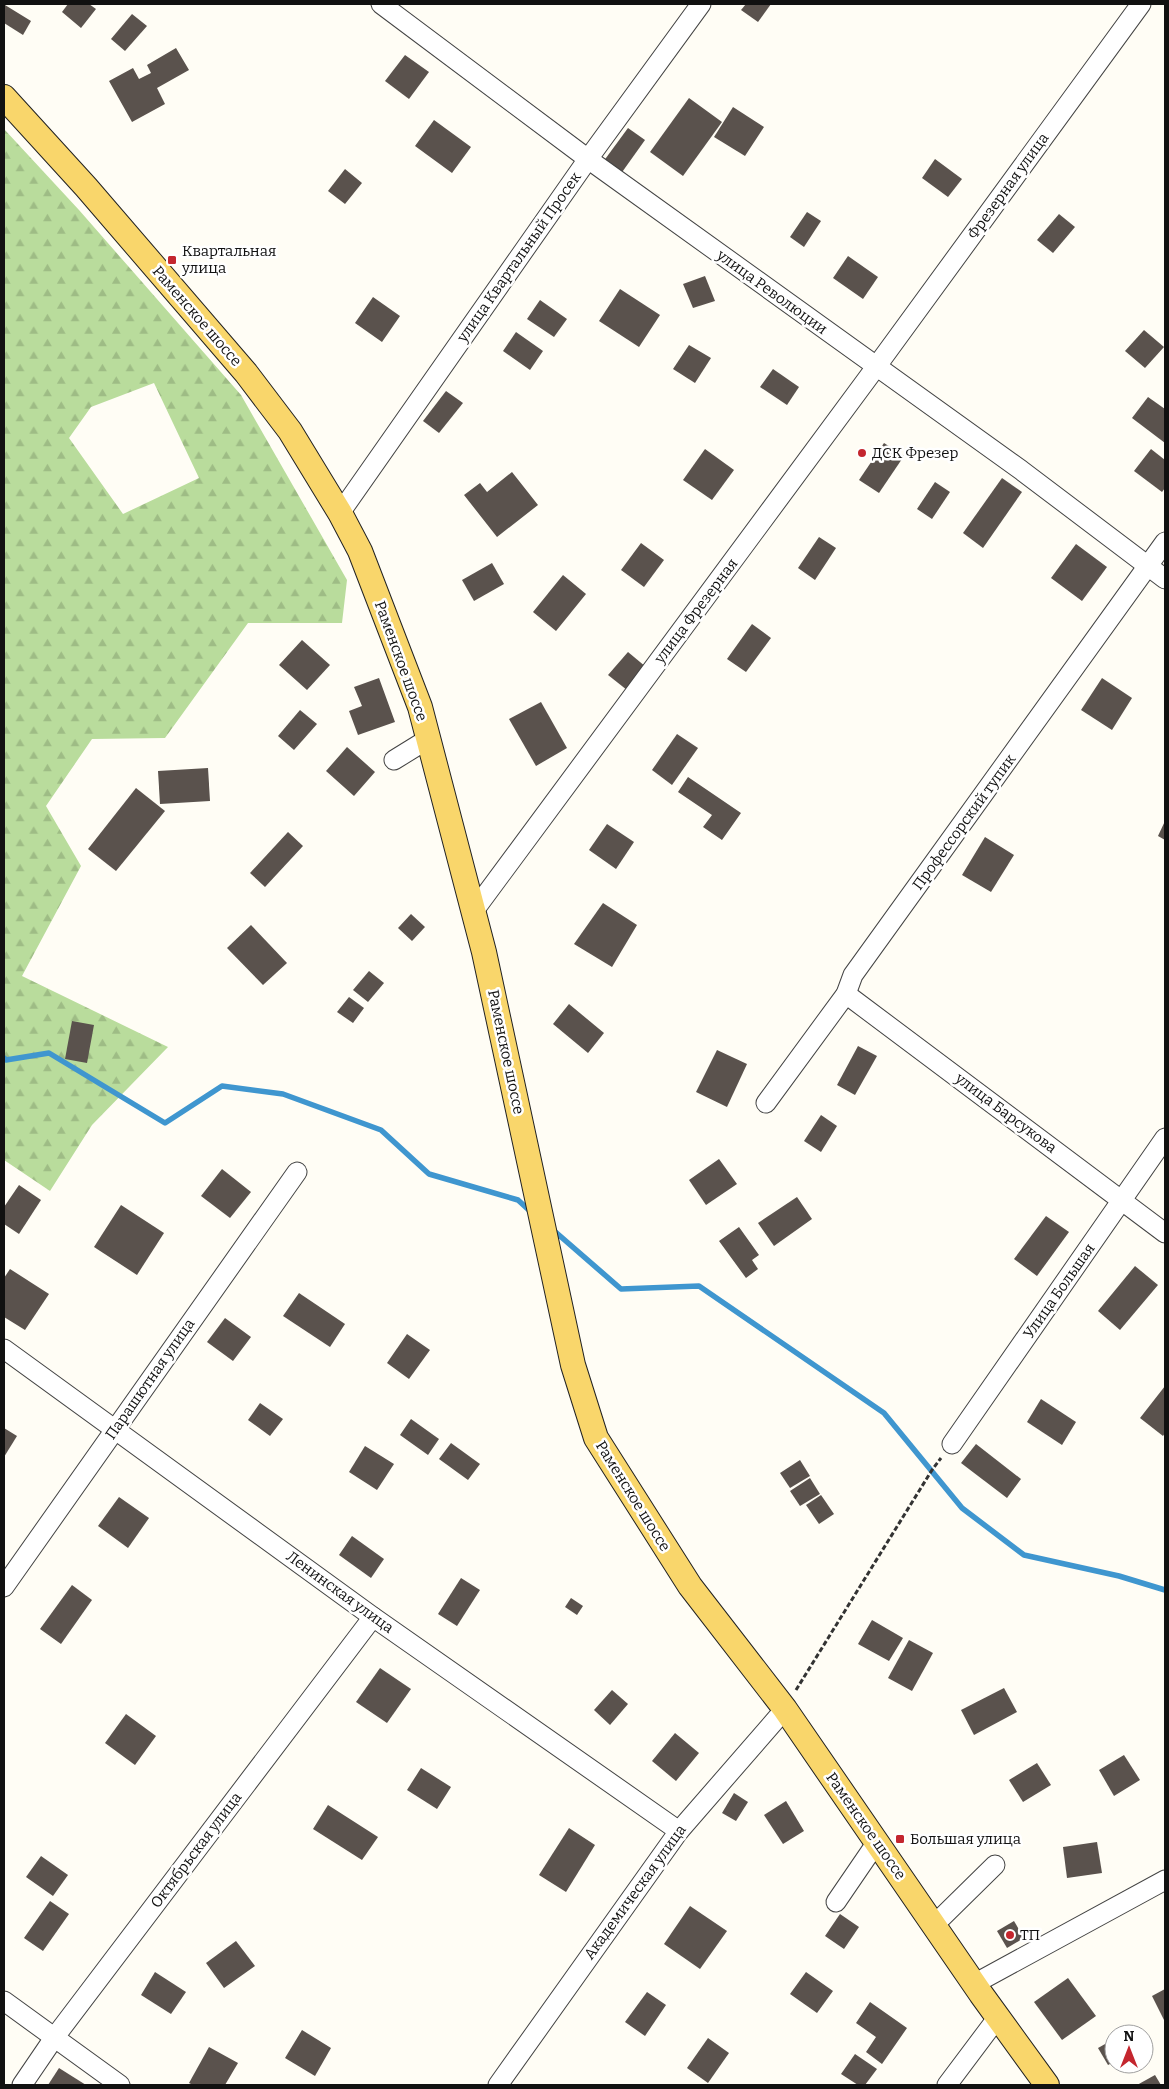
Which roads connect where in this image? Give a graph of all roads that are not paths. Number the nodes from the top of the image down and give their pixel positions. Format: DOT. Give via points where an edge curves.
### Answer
graph roads {
  1 [pos="381,4"];
  2 [pos="701,4"];
  3 [pos="1141,4"];
  4 [pos="4,97"];
  5 [pos="588,159"];
  6 [pos="876,368"];
  7 [pos="340,513"];
  8 [pos="1165,542"];
  9 [pos="1148,566"];
  10 [pos="1165,579"];
  11 [pos="428,739"];
  12 [pos="394,760"];
  13 [pos="473,912"];
  14 [pos="846,994"];
  15 [pos="766,1103"];
  16 [pos="1165,1138"];
  17 [pos="297,1172"];
  18 [pos="1122,1200"];
  19 [pos="1165,1233"];
  20 [pos="4,1349"];
  21 [pos="115,1429"];
  22 [pos="952,1444"];
  23 [pos="4,1587"];
  24 [pos="373,1617"];
  25 [pos="785,1709"];
  26 [pos="679,1831"];
  27 [pos="877,1842"];
  28 [pos="995,1865"];
  29 [pos="1165,1880"];
  30 [pos="836,1902"];
  31 [pos="934,1925"];
  32 [pos="974,1984"];
  33 [pos="4,2001"];
  34 [pos="998,2017"];
  35 [pos="54,2038"];
  36 [pos="22,2085"];
  37 [pos="120,2085"];
  38 [pos="498,2085"];
  39 [pos="947,2085"];
  40 [pos="1047,2085"];
  1 -- 5 [label="street, улица Революции"];
  2 -- 5 [label="street, улица Квартальный Просек"];
  3 -- 6 [label="street, Фрезерная улица"];
  4 -- 7 [label="main road, Раменское шоссе" via="246,373 290,431"];
  5 -- 6 [label="street, улица Революции"];
  5 -- 7 [label="street, улица Квартальный Просек"];
  6 -- 9 [label="street, улица Революции"];
  6 -- 13 [label="street, улица Фрезерная"];
  7 -- 11 [label="main road, Раменское шоссе" via="360,551 420,707"];
  8 -- 9 [label="street, Профессорский тупик"];
  9 -- 10 [label="street, улица Революции"];
  9 -- 14 [label="street, Профессорский тупик" via="853,975"];
  11 -- 12 [label="street"];
  11 -- 13 [label="main road, Раменское шоссе"];
  13 -- 25 [label="main road, Раменское шоссе" via="573,1365 596,1438 690,1586"];
  14 -- 15 [label="street, Профессорский тупик"];
  14 -- 18 [label="street, улица Барсукова"];
  16 -- 18 [label="street, Улица Большая"];
  17 -- 21 [label="street, Парашютная улица"];
  18 -- 19 [label="street, улица Барсукова"];
  18 -- 22 [label="street, Улица Большая"];
  20 -- 21 [label="street, Ленинская улица"];
  21 -- 23 [label="street, Парашютная улица"];
  21 -- 24 [label="street, Ленинская улица"];
  24 -- 26 [label="street, Ленинская улица"];
  24 -- 35 [label="street, Октябрьская улица"];
  25 -- 26 [label="street, Академическая улица"];
  25 -- 27 [label="main road, Раменское шоссе"];
  26 -- 38 [label="street, Академическая улица"];
  27 -- 30 [label="street"];
  27 -- 31 [label="main road, Раменское шоссе"];
  28 -- 31 [label="street"];
  29 -- 32 [label="street"];
  31 -- 32 [label="main road, Раменское шоссе"];
  32 -- 34 [label="main road, Раменское шоссе"];
  33 -- 35 [label="street"];
  34 -- 39 [label="street"];
  34 -- 40 [label="main road, Раменское шоссе"];
  35 -- 36 [label="street, Октябрьская улица"];
  35 -- 37 [label="street"];
}
